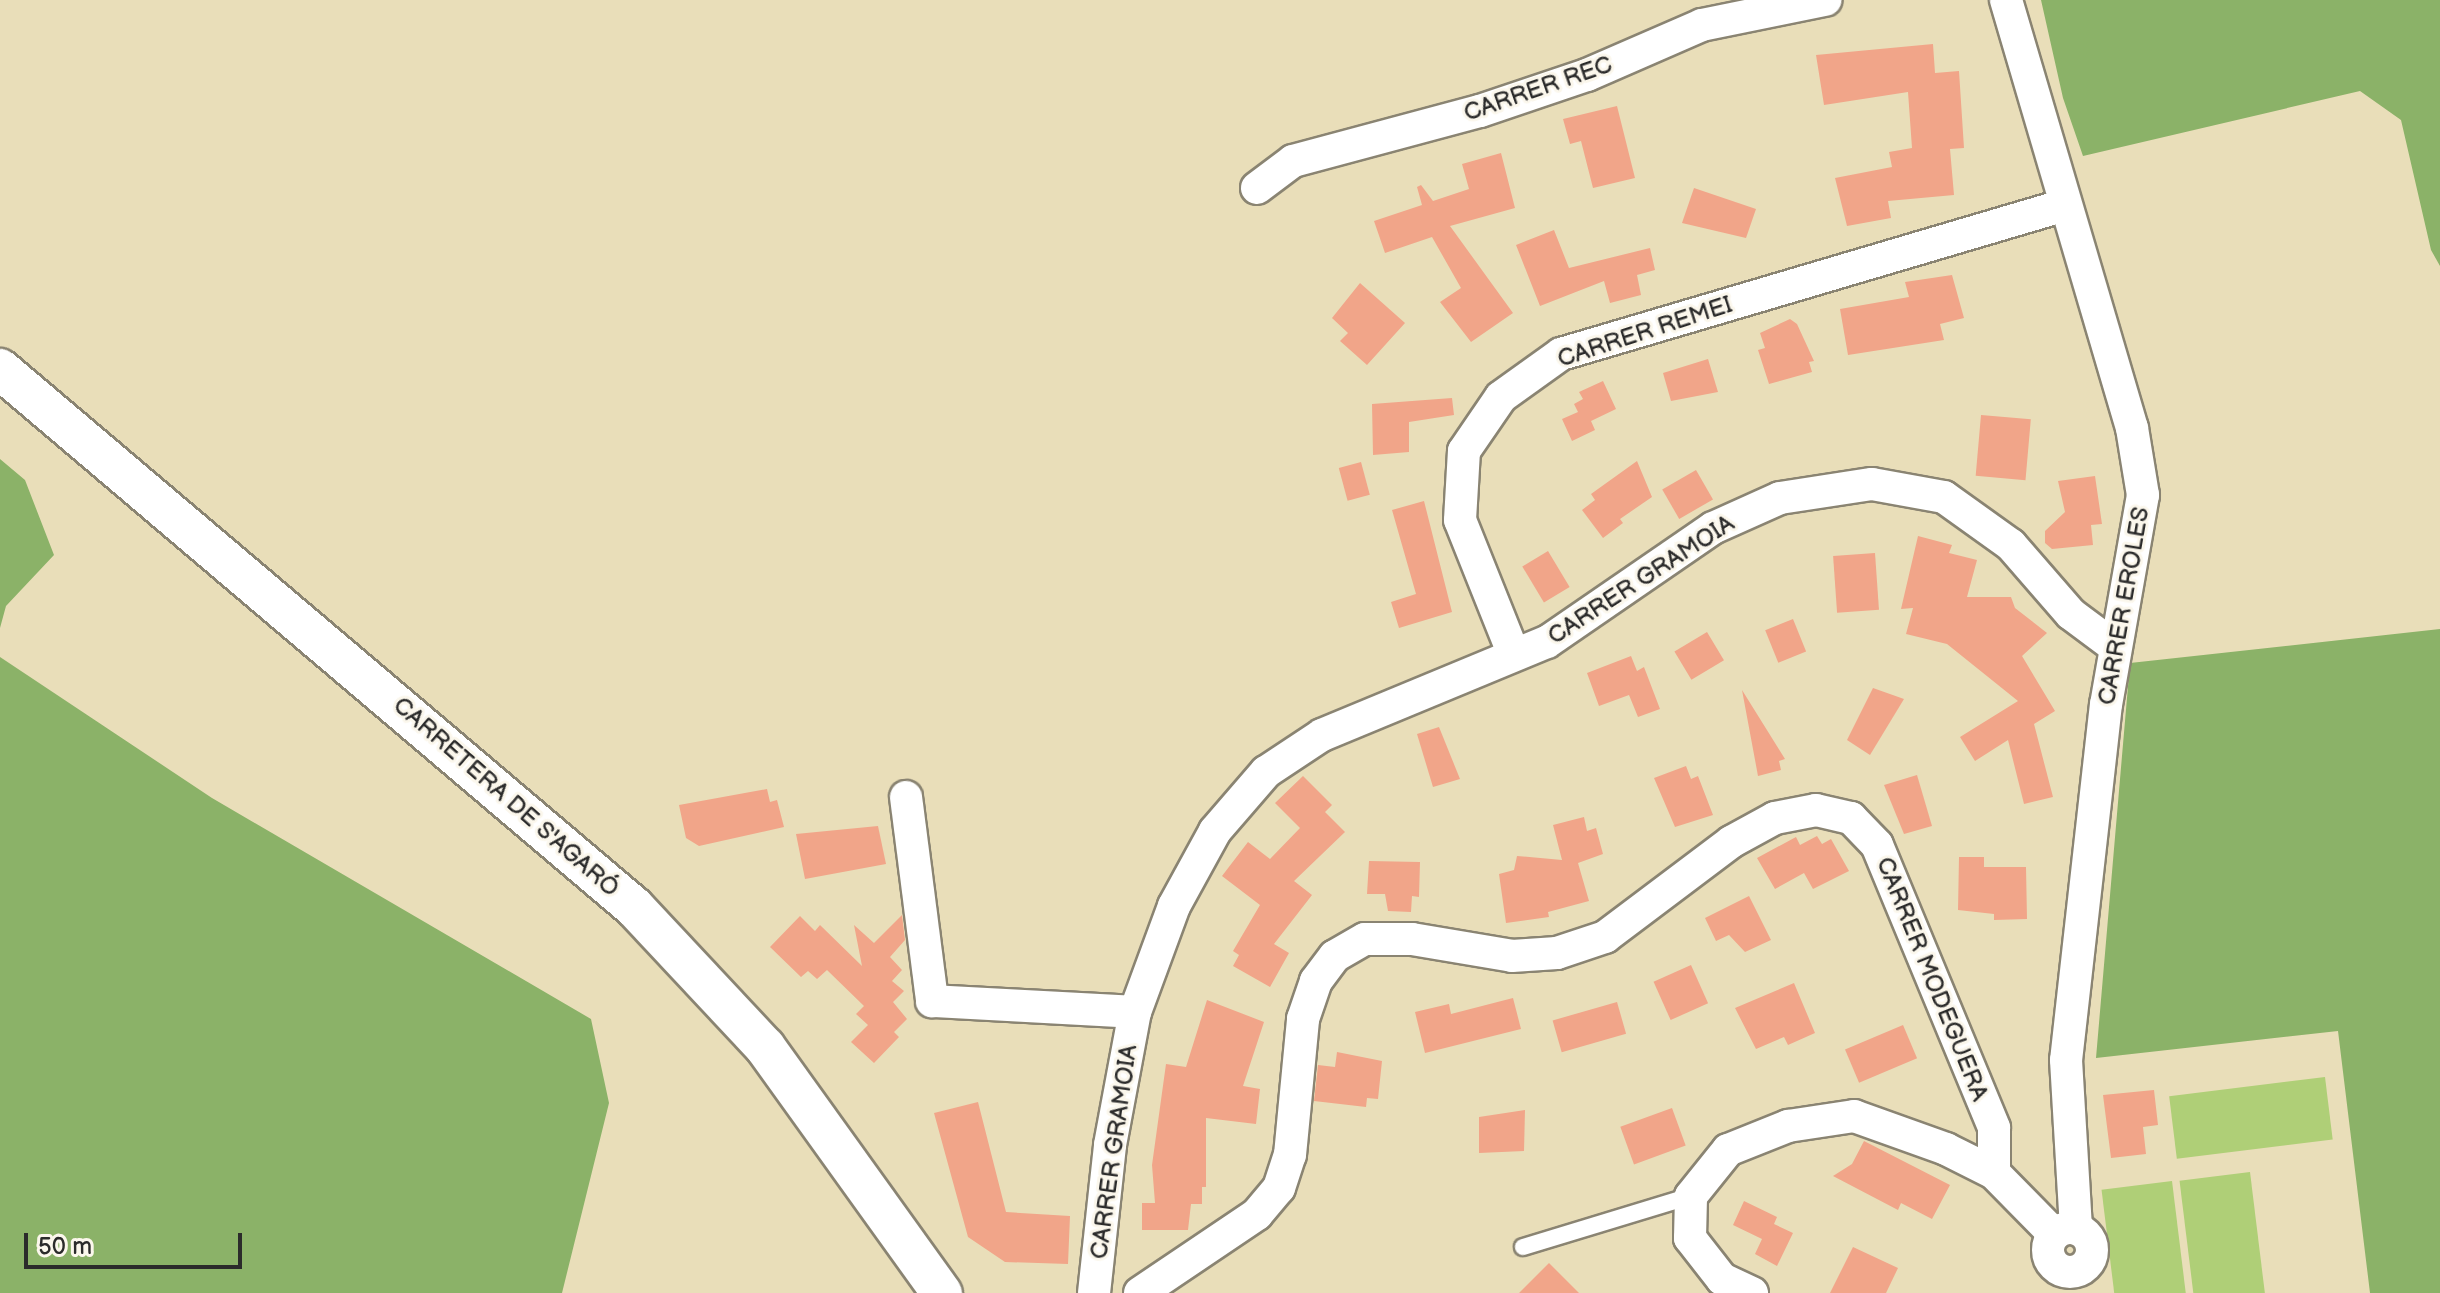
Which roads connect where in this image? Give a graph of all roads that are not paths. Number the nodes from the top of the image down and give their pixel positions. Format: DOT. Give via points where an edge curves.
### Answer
graph roads {
  1 [pos="1825,0"];
  2 [pos="2006,0"];
  3 [pos="1257,188"];
  4 [pos="2065,205"];
  5 [pos="0,369"];
  6 [pos="2114,646"];
  7 [pos="1514,655"];
  8 [pos="906,797"];
  9 [pos="1135,1012"];
  10 [pos="1994,1173"];
  11 [pos="1691,1196"];
  12 [pos="2065,1232"];
  13 [pos="1523,1247"];
  14 [pos="2078,1282"];
  15 [pos="942,1293"];
  16 [pos="1094,1293"];
  17 [pos="1140,1293"];
  18 [pos="1752,1293"];
  1 -- 3 [label="street, CARRER REC" via="1702,25 1587,75 1480,111 1293,161"];
  2 -- 4 [label="street, CARRER EROLES"];
  4 -- 6 [label="street, CARRER EROLES" via="2132,428 2143,495 2133,573"];
  4 -- 7 [label="street, CARRER REMEI" via="1561,354 1501,397 1464,451 1460,520"];
  5 -- 15 [label="street, CARRETERA DE S'AGARÓ" via="634,907 765,1047"];
  6 -- 7 [label="street, CARRER GRAMOIA" via="2071,614 2011,545 1944,497 1872,484 1780,498 1713,528 1547,642"];
  6 -- 12 [label="street, CARRER EROLES" via="2066,1060"];
  7 -- 9 [label="street, CARRER GRAMOIA" via="1322,735 1266,772 1215,831 1174,906"];
  8 -- 9 [label="street, CARRER GRAMOIA" via="932,1001"];
  9 -- 16 [label="street, CARRER GRAMOIA" via="1110,1145"];
  10 -- 11 [label="street" via="1854,1116 1788,1126 1728,1150"];
  10 -- 12 [label="street"];
  10 -- 17 [label="street, CARRER MODEGUERA" via="1994,1128 1877,845 1851,818 1816,810 1764,824 1731,842 1605,937 1557,953 1512,956 1412,939 1365,939 1335,956 1316,981 1303,1019 1290,1155 1279,1188 1257,1214"];
  11 -- 13 [label="lane"];
  11 -- 18 [label="street" via="1690,1238 1722,1279"];
  12 -- 14 [label="street, CARRER EROLES" via="2089,1240 2092,1252"];
}
